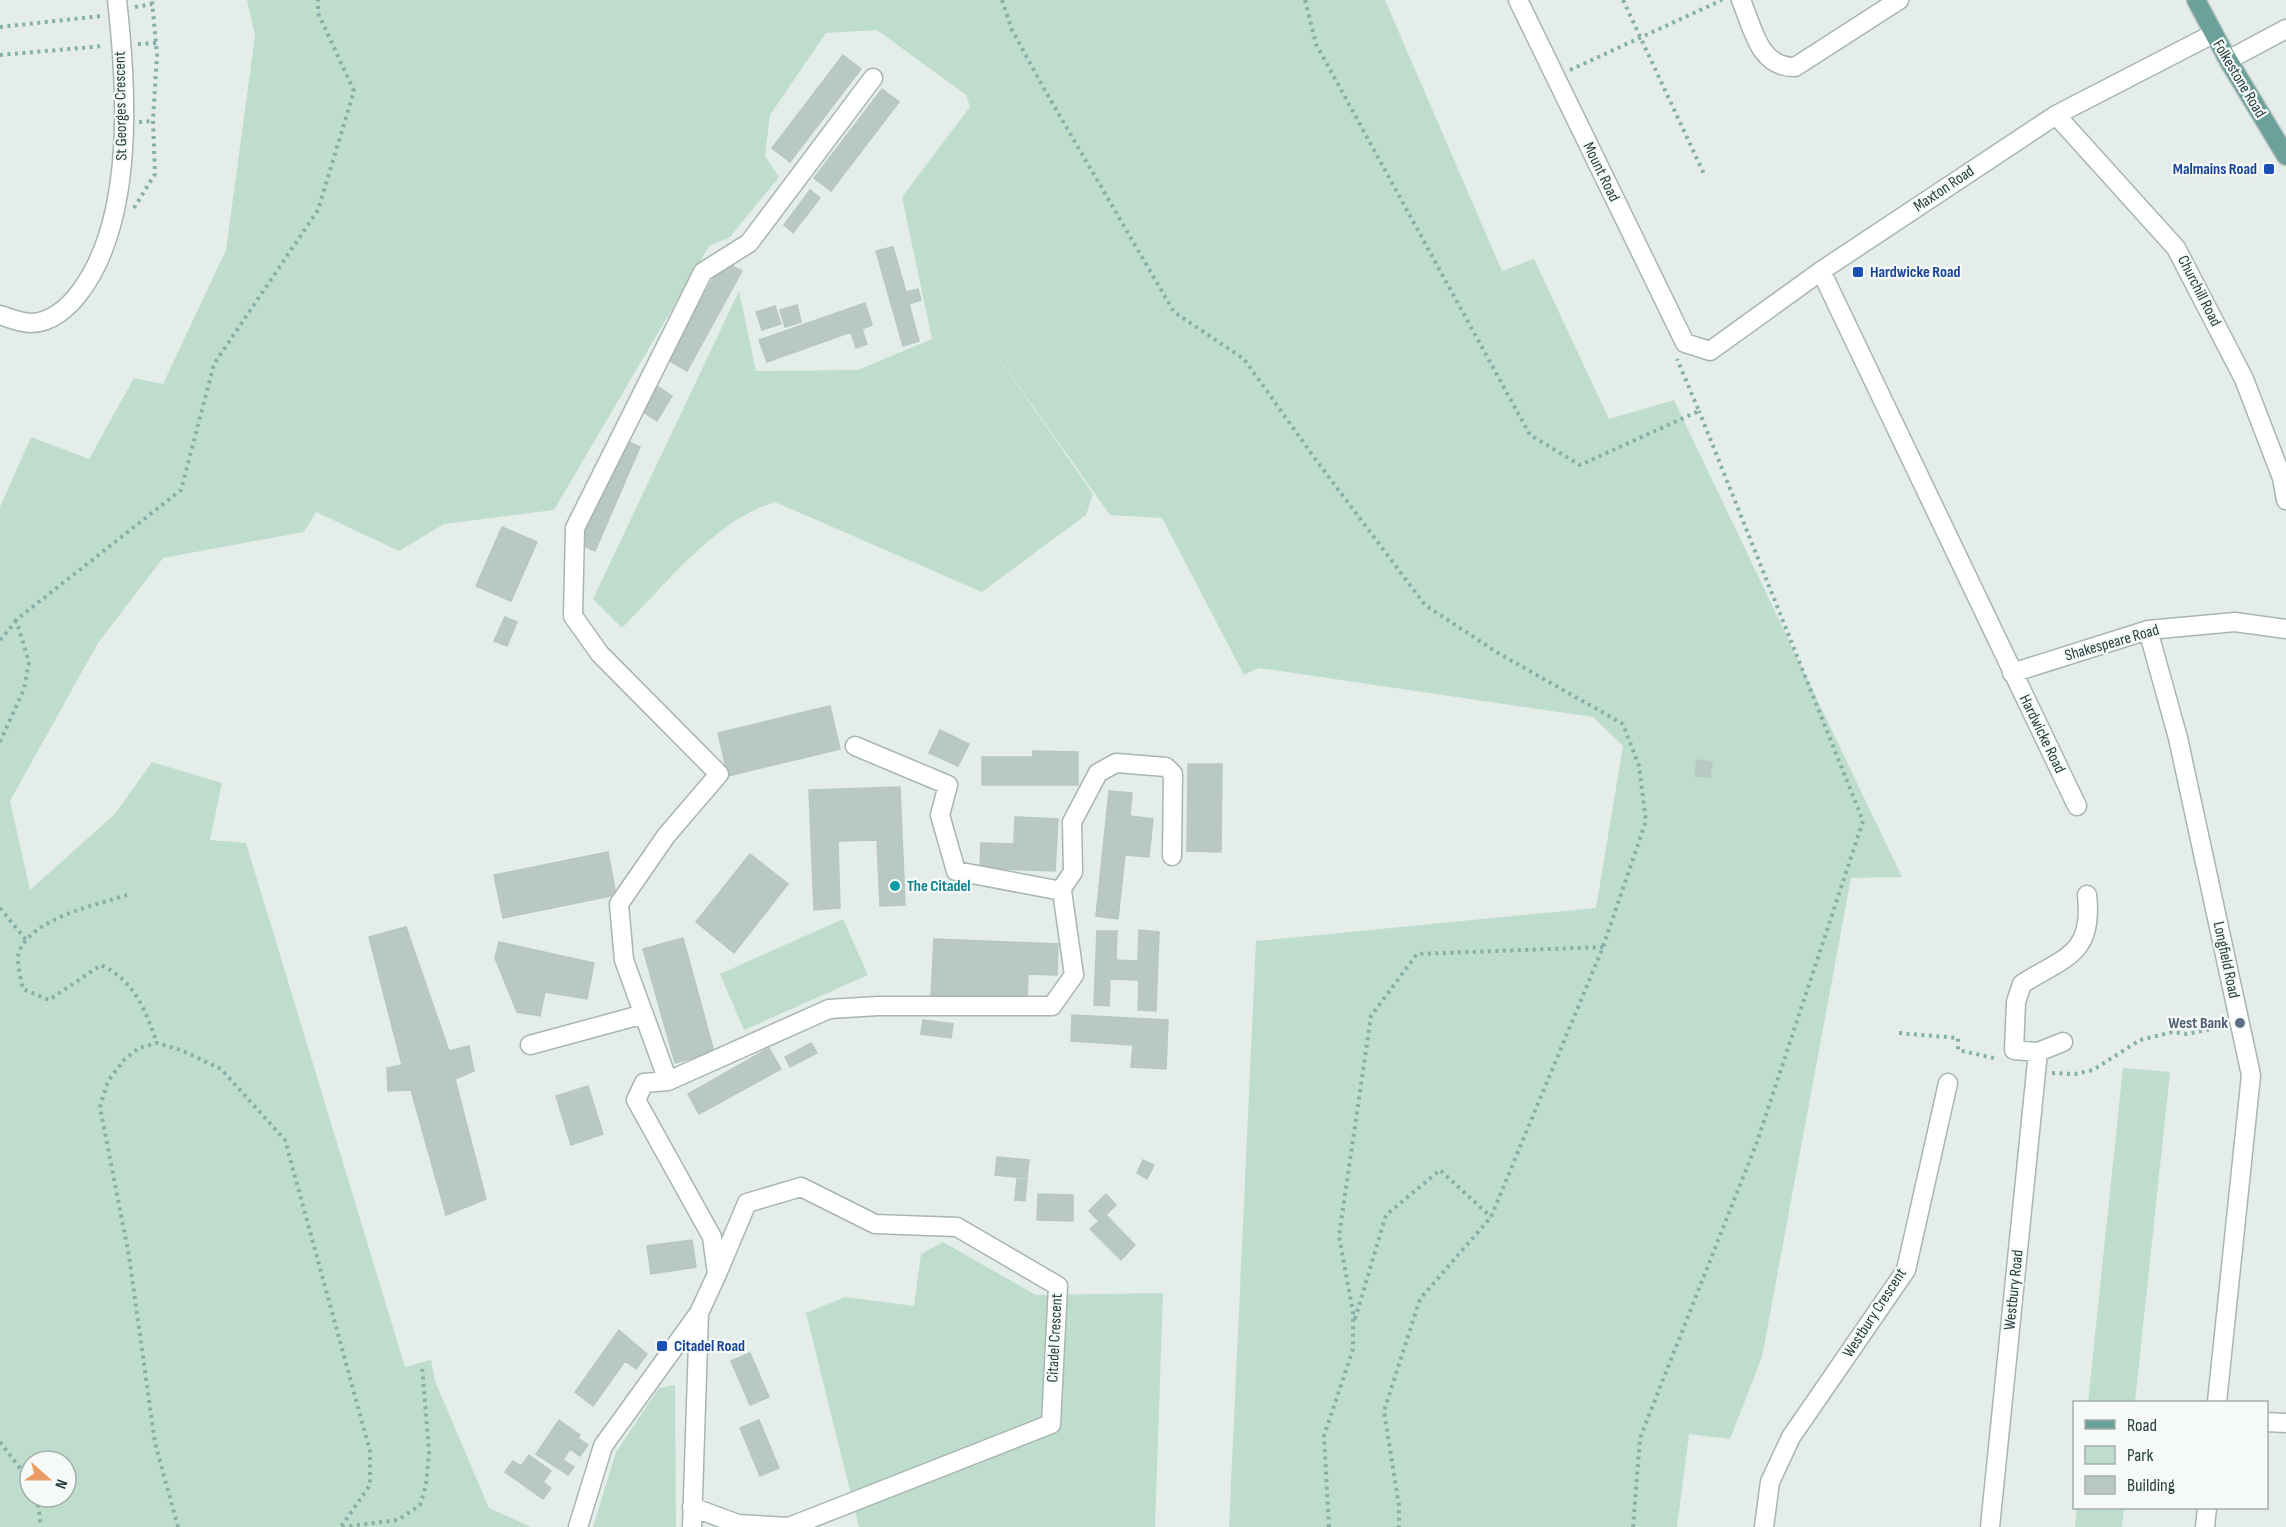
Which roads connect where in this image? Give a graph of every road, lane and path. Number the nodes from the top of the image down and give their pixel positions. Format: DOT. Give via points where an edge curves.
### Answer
graph roads {
  1 [pos="318,0"];
  2 [pos="1002,0"];
  3 [pos="1305,0"];
  4 [pos="1518,0"];
  5 [pos="1623,0"];
  6 [pos="1722,0"];
  7 [pos="1741,0"];
  8 [pos="1899,0"];
  9 [pos="2196,0"];
  10 [pos="118,7"];
  11 [pos="0,27"];
  12 [pos="2286,29"];
  13 [pos="2213,34"];
  14 [pos="1641,38"];
  15 [pos="120,45"];
  16 [pos="0,56"];
  17 [pos="2228,60"];
  18 [pos="1555,76"];
  19 [pos="873,78"];
  20 [pos="2056,116"];
  21 [pos="2286,156"];
  22 [pos="1704,174"];
  23 [pos="1821,271"];
  24 [pos="0,315"];
  25 [pos="1685,343"];
  26 [pos="1699,411"];
  27 [pos="2286,500"];
  28 [pos="16,620"];
  29 [pos="2286,629"];
  30 [pos="2148,630"];
  31 [pos="0,640"];
  32 [pos="2012,673"];
  33 [pos="0,742"];
  34 [pos="855,746"];
  35 [pos="2077,806"];
  36 [pos="1172,856"];
  37 [pos="1060,891"];
  38 [pos="128,895"];
  39 [pos="2087,895"];
  40 [pos="0,908"];
  41 [pos="26,940"];
  42 [pos="1603,947"];
  43 [pos="644,1014"];
  44 [pos="2240,1023"];
  45 [pos="1899,1034"];
  46 [pos="2063,1042"];
  47 [pos="157,1043"];
  48 [pos="530,1045"];
  49 [pos="2038,1052"];
  50 [pos="2009,1055"];
  51 [pos="2037,1072"];
  52 [pos="668,1081"];
  53 [pos="1948,1083"];
  54 [pos="1491,1217"];
  55 [pos="717,1274"];
  56 [pos="699,1314"];
  57 [pos="1353,1324"];
  58 [pos="422,1366"];
  59 [pos="2217,1401"];
  60 [pos="2268,1422"];
  61 [pos="2286,1423"];
  62 [pos="0,1442"];
  63 [pos="18,1465"];
  64 [pos="692,1507"];
  65 [pos="38,1509"];
  66 [pos="2207,1509"];
  67 [pos="40,1527"];
  68 [pos="178,1527"];
  69 [pos="341,1527"];
  70 [pos="578,1527"];
  71 [pos="692,1527"];
  72 [pos="1329,1527"];
  73 [pos="1399,1527"];
  74 [pos="1633,1527"];
  75 [pos="1764,1527"];
  76 [pos="1990,1527"];
  77 [pos="2205,1527"];
  1 -- 28 [label="path" via="318,13 354,91 318,210 214,364 182,490"];
  2 -- 42 [label="path" via="1012,30 1038,78 1174,312 1244,359 1425,605 1498,653 1623,724 1639,766 1646,821"];
  3 -- 26 [label="path" via="1316,44 1530,435 1580,465"];
  4 -- 18 [label="street, Mount Road"];
  5 -- 14 [label="path"];
  6 -- 14 [label="path"];
  7 -- 8 [label="street" via="1767,59 1782,67 1795,67"];
  9 -- 13 [label="main road, Folkestone Road"];
  10 -- 11 [label="path"];
  10 -- 15 [label="street, St Georges Crescent"];
  12 -- 17 [label="street"];
  13 -- 17 [label="main road, Folkestone Road"];
  13 -- 20 [label="street, Maxton Road"];
  14 -- 18 [label="path"];
  14 -- 22 [label="path"];
  15 -- 16 [label="path"];
  15 -- 24 [label="street, St Georges Crescent" via="124,148 106,246 86,285 71,304 53,317 31,323"];
  17 -- 21 [label="main road, Folkestone Road"];
  18 -- 25 [label="street, Mount Road"];
  19 -- 43 [label="street" via="749,243 702,272 575,528 573,616 609,662 719,774 666,836 619,904 624,960"];
  20 -- 23 [label="street, Maxton Road"];
  20 -- 27 [label="street, Churchill Road" via="2176,248 2244,379 2282,478"];
  23 -- 25 [label="street, Maxton Road" via="1710,351"];
  23 -- 32 [label="street, Hardwicke Road"];
  25 -- 26 [label="path" via="1676,354"];
  26 -- 74 [label="path" via="1863,821 1757,1142 1640,1438"];
  28 -- 31 [label="path"];
  28 -- 33 [label="path" via="29,662 24,689"];
  29 -- 30 [label="street, Shakespeare Road" via="2235,622"];
  30 -- 32 [label="street, Shakespeare Road"];
  30 -- 44 [label="street, Longfield Road" via="2178,738"];
  32 -- 35 [label="street, Hardwicke Road"];
  34 -- 37 [label="street" via="948,785 940,815 956,871"];
  36 -- 37 [label="street" via="1173,774 1167,767 1116,764 1098,773 1080,803 1072,822 1073,872"];
  37 -- 52 [label="street" via="1074,975 1052,1006 829,1009"];
  38 -- 41 [label="path" via="52,920"];
  39 -- 50 [label="street" via="2090,919 2083,942 2058,966 2022,984"];
  40 -- 41 [label="path"];
  41 -- 47 [label="path" via="18,954 23,989 50,1000 101,965 133,988"];
  42 -- 54 [label="path"];
  42 -- 57 [label="path" via="1417,954 1371,1016 1339,1236"];
  43 -- 48 [label="street"];
  43 -- 52 [label="street"];
  44 -- 51 [label="path" via="2140,1040 2093,1070 2075,1074"];
  44 -- 59 [label="street, Longfield Road" via="2252,1074"];
  45 -- 50 [label="path" via="1958,1038 1958,1050"];
  46 -- 49 [label="street"];
  47 -- 68 [label="path" via="140,1048 124,1060 108,1081 100,1107 129,1256 154,1443"];
  47 -- 69 [label="path" via="221,1070 285,1140 370,1451 370,1485"];
  49 -- 50 [label="street"];
  49 -- 51 [label="street, Westbury Road"];
  51 -- 76 [label="street, Westbury Road"];
  52 -- 55 [label="street" via="644,1083 636,1100 712,1237"];
  53 -- 75 [label="street, Westbury Crescent" via="1906,1270 1791,1437 1770,1482"];
  54 -- 57 [label="path" via="1440,1170 1386,1215"];
  54 -- 73 [label="path" via="1420,1299 1384,1411 1400,1506"];
  55 -- 56 [label="street"];
  55 -- 64 [label="street, Citadel Crescent" via="747,1203 801,1187 875,1224 957,1227 1058,1286 1051,1424 789,1527 738,1524"];
  56 -- 64 [label="street"];
  56 -- 70 [label="street" via="603,1446"];
  57 -- 72 [label="path" via="1353,1349 1324,1436"];
  58 -- 69 [label="path" via="429,1452 420,1505 399,1520"];
  60 -- 61 [label="street"];
  62 -- 63 [label="path"];
  64 -- 71 [label="street"];
  65 -- 67 [label="path"];
  66 -- 77 [label="street"];
}
